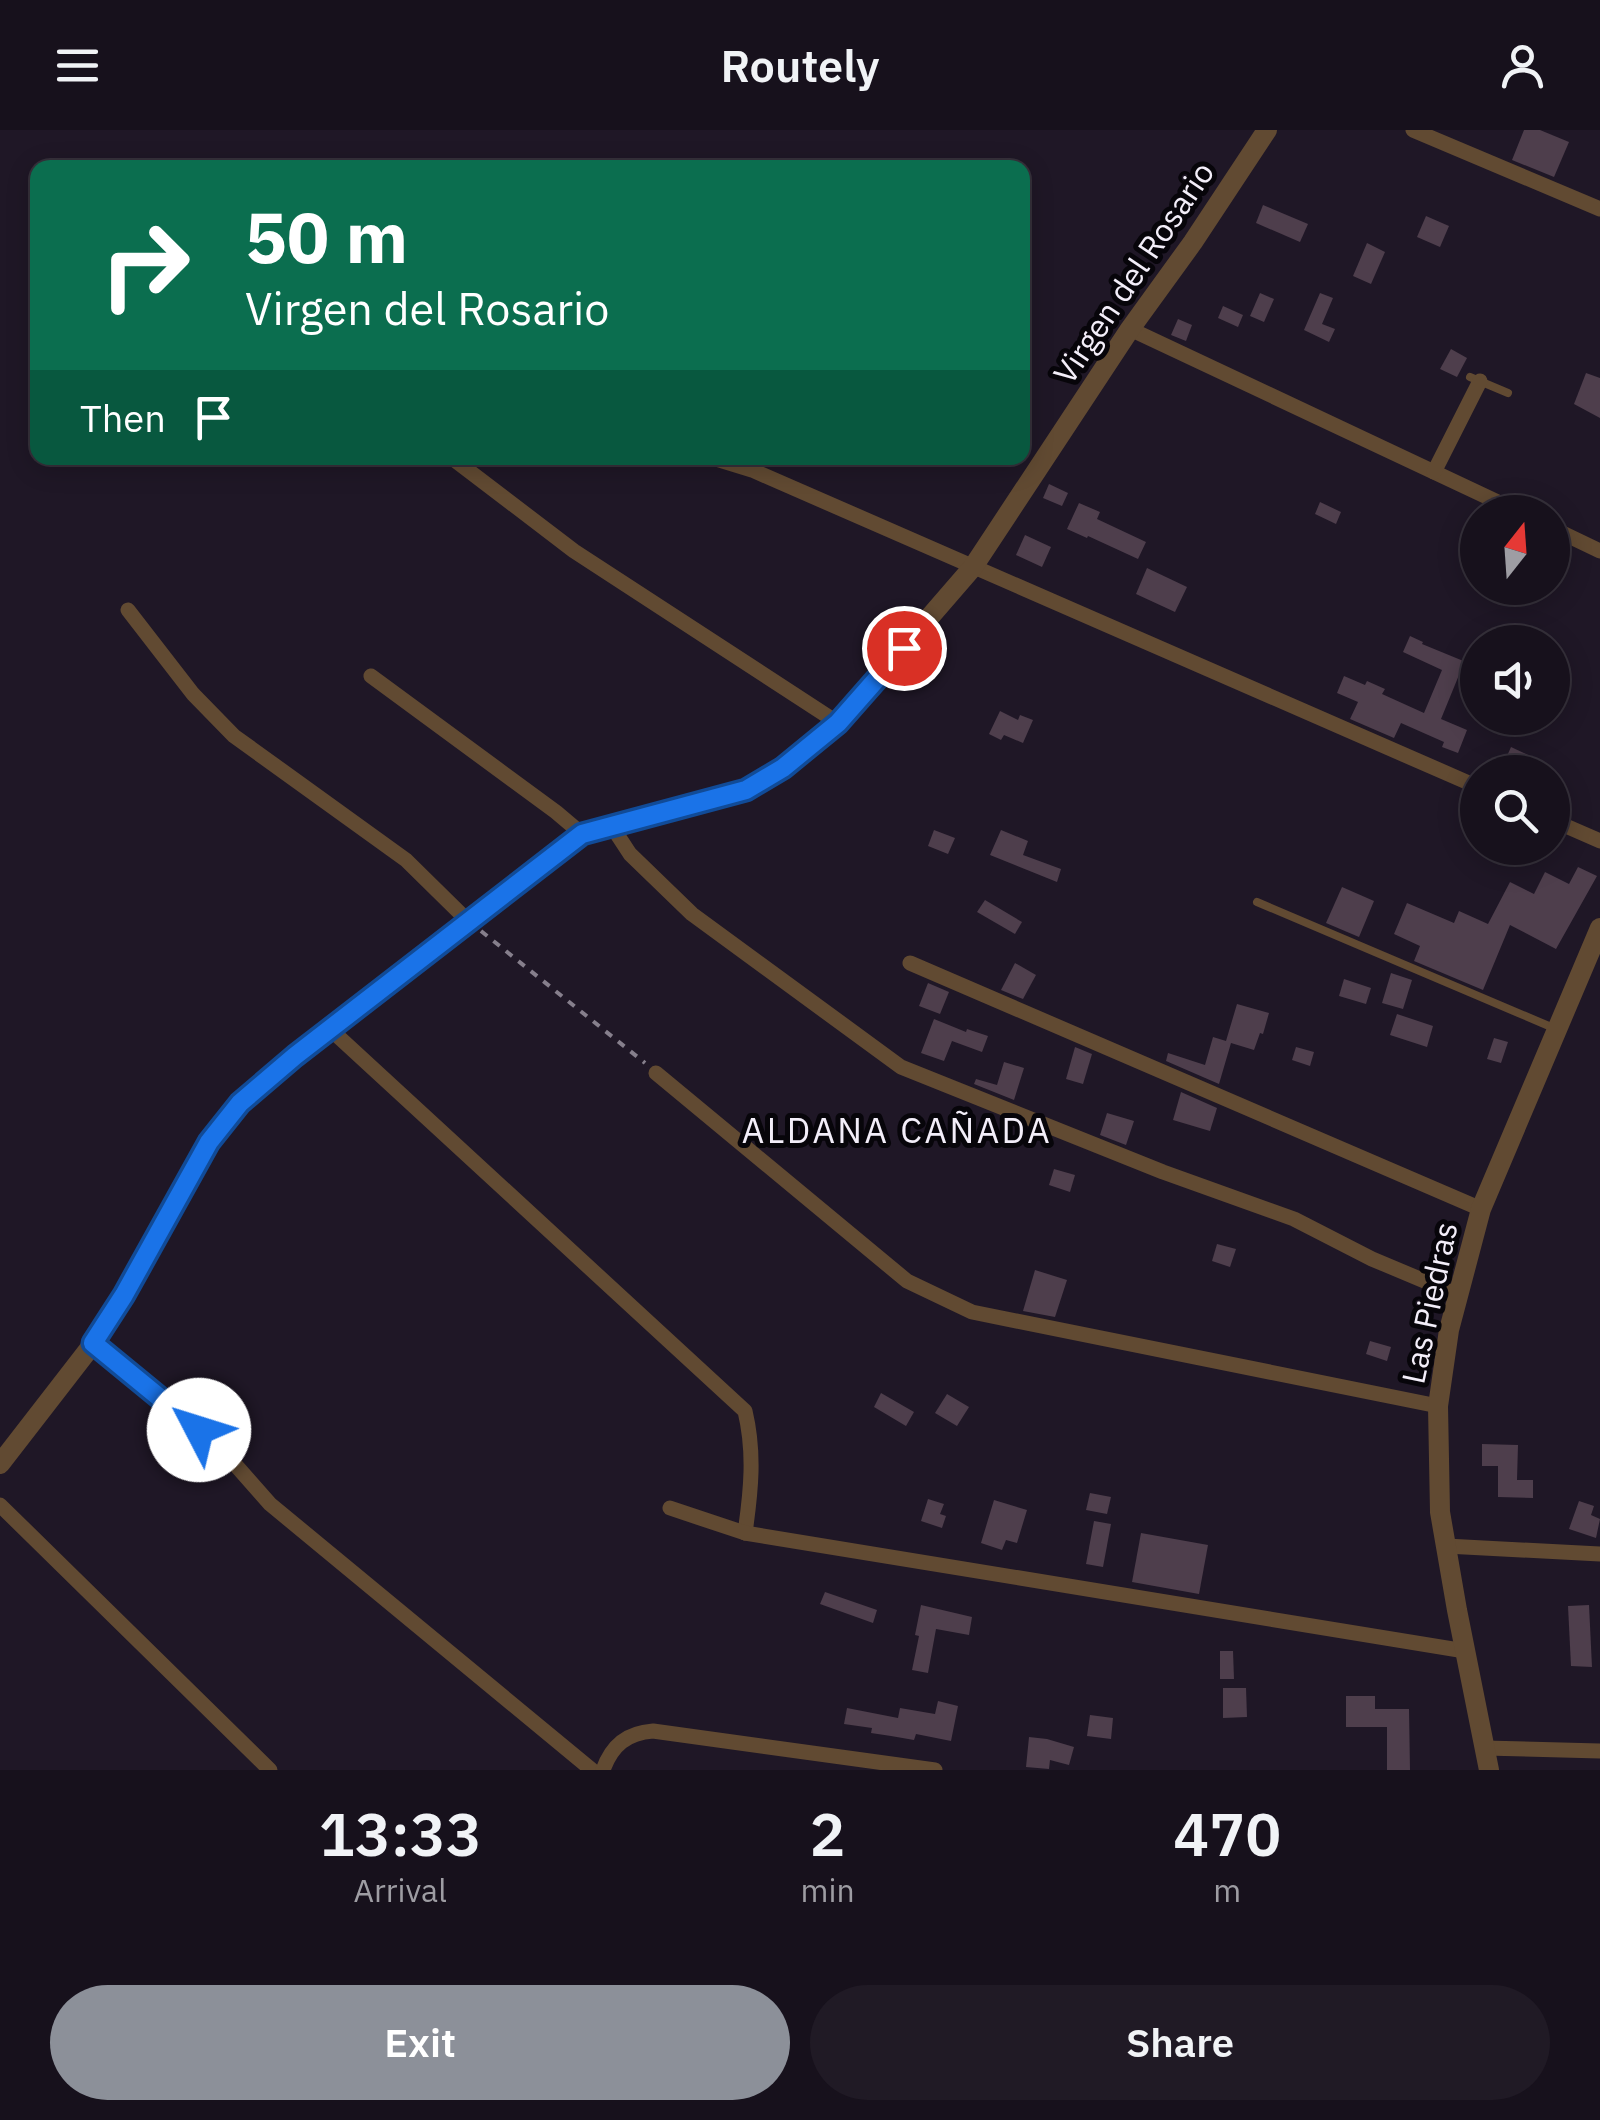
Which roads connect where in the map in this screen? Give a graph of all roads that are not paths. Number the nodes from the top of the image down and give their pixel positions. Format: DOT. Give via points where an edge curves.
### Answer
graph roads {
  1 [pos="1267,130"];
  2 [pos="1413,130"];
  3 [pos="1600,209"];
  4 [pos="1130,329"];
  5 [pos="1475,379"];
  6 [pos="1508,393"];
  7 [pos="461,465"];
  8 [pos="736,465"];
  9 [pos="1434,472"];
  10 [pos="1483,495"];
  11 [pos="1570,536"];
  12 [pos="1600,550"];
  13 [pos="973,567"];
  14 [pos="128,610"];
  15 [pos="370,676"];
  16 [pos="838,723"];
  17 [pos="1460,780"];
  18 [pos="610,825"];
  19 [pos="1570,828"];
  20 [pos="582,834"];
  21 [pos="1600,841"];
  22 [pos="1257,902"];
  23 [pos="468,920"];
  24 [pos="1600,928"];
  25 [pos="1595,953"];
  26 [pos="910,962"];
  27 [pos="329,1028"];
  28 [pos="1556,1029"];
  29 [pos="656,1073"];
  30 [pos="1481,1209"];
  31 [pos="1458,1295"];
  32 [pos="93,1343"];
  33 [pos="1438,1406"];
  34 [pos="0,1464"];
  35 [pos="0,1505"];
  36 [pos="670,1508"];
  37 [pos="745,1533"];
  38 [pos="1446,1546"];
  39 [pos="1600,1554"];
  40 [pos="1464,1651"];
  41 [pos="1484,1748"];
  42 [pos="1600,1751"];
  43 [pos="270,1770"];
  44 [pos="592,1770"];
  45 [pos="603,1770"];
  46 [pos="935,1770"];
  47 [pos="1489,1770"];
  1 -- 4 [label="street, Virgen del Rosario"];
  2 -- 3 [label="street"];
  4 -- 9 [label="street"];
  4 -- 13 [label="street, Virgen del Rosario"];
  5 -- 6 [label="lane"];
  5 -- 9 [label="street"];
  7 -- 16 [label="street" via="574,551"];
  8 -- 13 [label="street"];
  9 -- 10 [label="street"];
  11 -- 12 [label="street"];
  13 -- 16 [label="street, Virgen del Rosario"];
  13 -- 17 [label="street"];
  14 -- 23 [label="street" via="234,736 406,860"];
  15 -- 20 [label="street"];
  16 -- 18 [label="street, Virgen del Rosario" via="746,790"];
  18 -- 20 [label="street, Virgen del Rosario"];
  18 -- 31 [label="street" via="692,914 900,1068 1294,1219"];
  19 -- 21 [label="street"];
  20 -- 23 [label="street, Virgen del Rosario"];
  22 -- 28 [label="lane"];
  23 -- 27 [label="street, Virgen del Rosario"];
  24 -- 25 [label="street, Las Piedras"];
  25 -- 28 [label="street, Las Piedras"];
  26 -- 30 [label="street"];
  27 -- 32 [label="street, Virgen del Rosario" via="240,1103 209,1142"];
  27 -- 37 [label="street" via="746,1411 752,1483"];
  28 -- 30 [label="street, Las Piedras"];
  29 -- 33 [label="street" via="906,1281 972,1312"];
  30 -- 31 [label="street, Las Piedras"];
  31 -- 33 [label="street, Las Piedras"];
  32 -- 34 [label="street, Virgen del Rosario"];
  32 -- 44 [label="street" via="225,1452 270,1504"];
  33 -- 38 [label="street, Las Piedras"];
  35 -- 43 [label="street"];
  36 -- 37 [label="street"];
  37 -- 40 [label="street"];
  38 -- 39 [label="street"];
  38 -- 40 [label="street, Las Piedras"];
  40 -- 41 [label="street, Las Piedras"];
  41 -- 42 [label="street"];
  41 -- 47 [label="street, Las Piedras"];
  45 -- 46 [label="street" via="623,1739 654,1731"];
}
